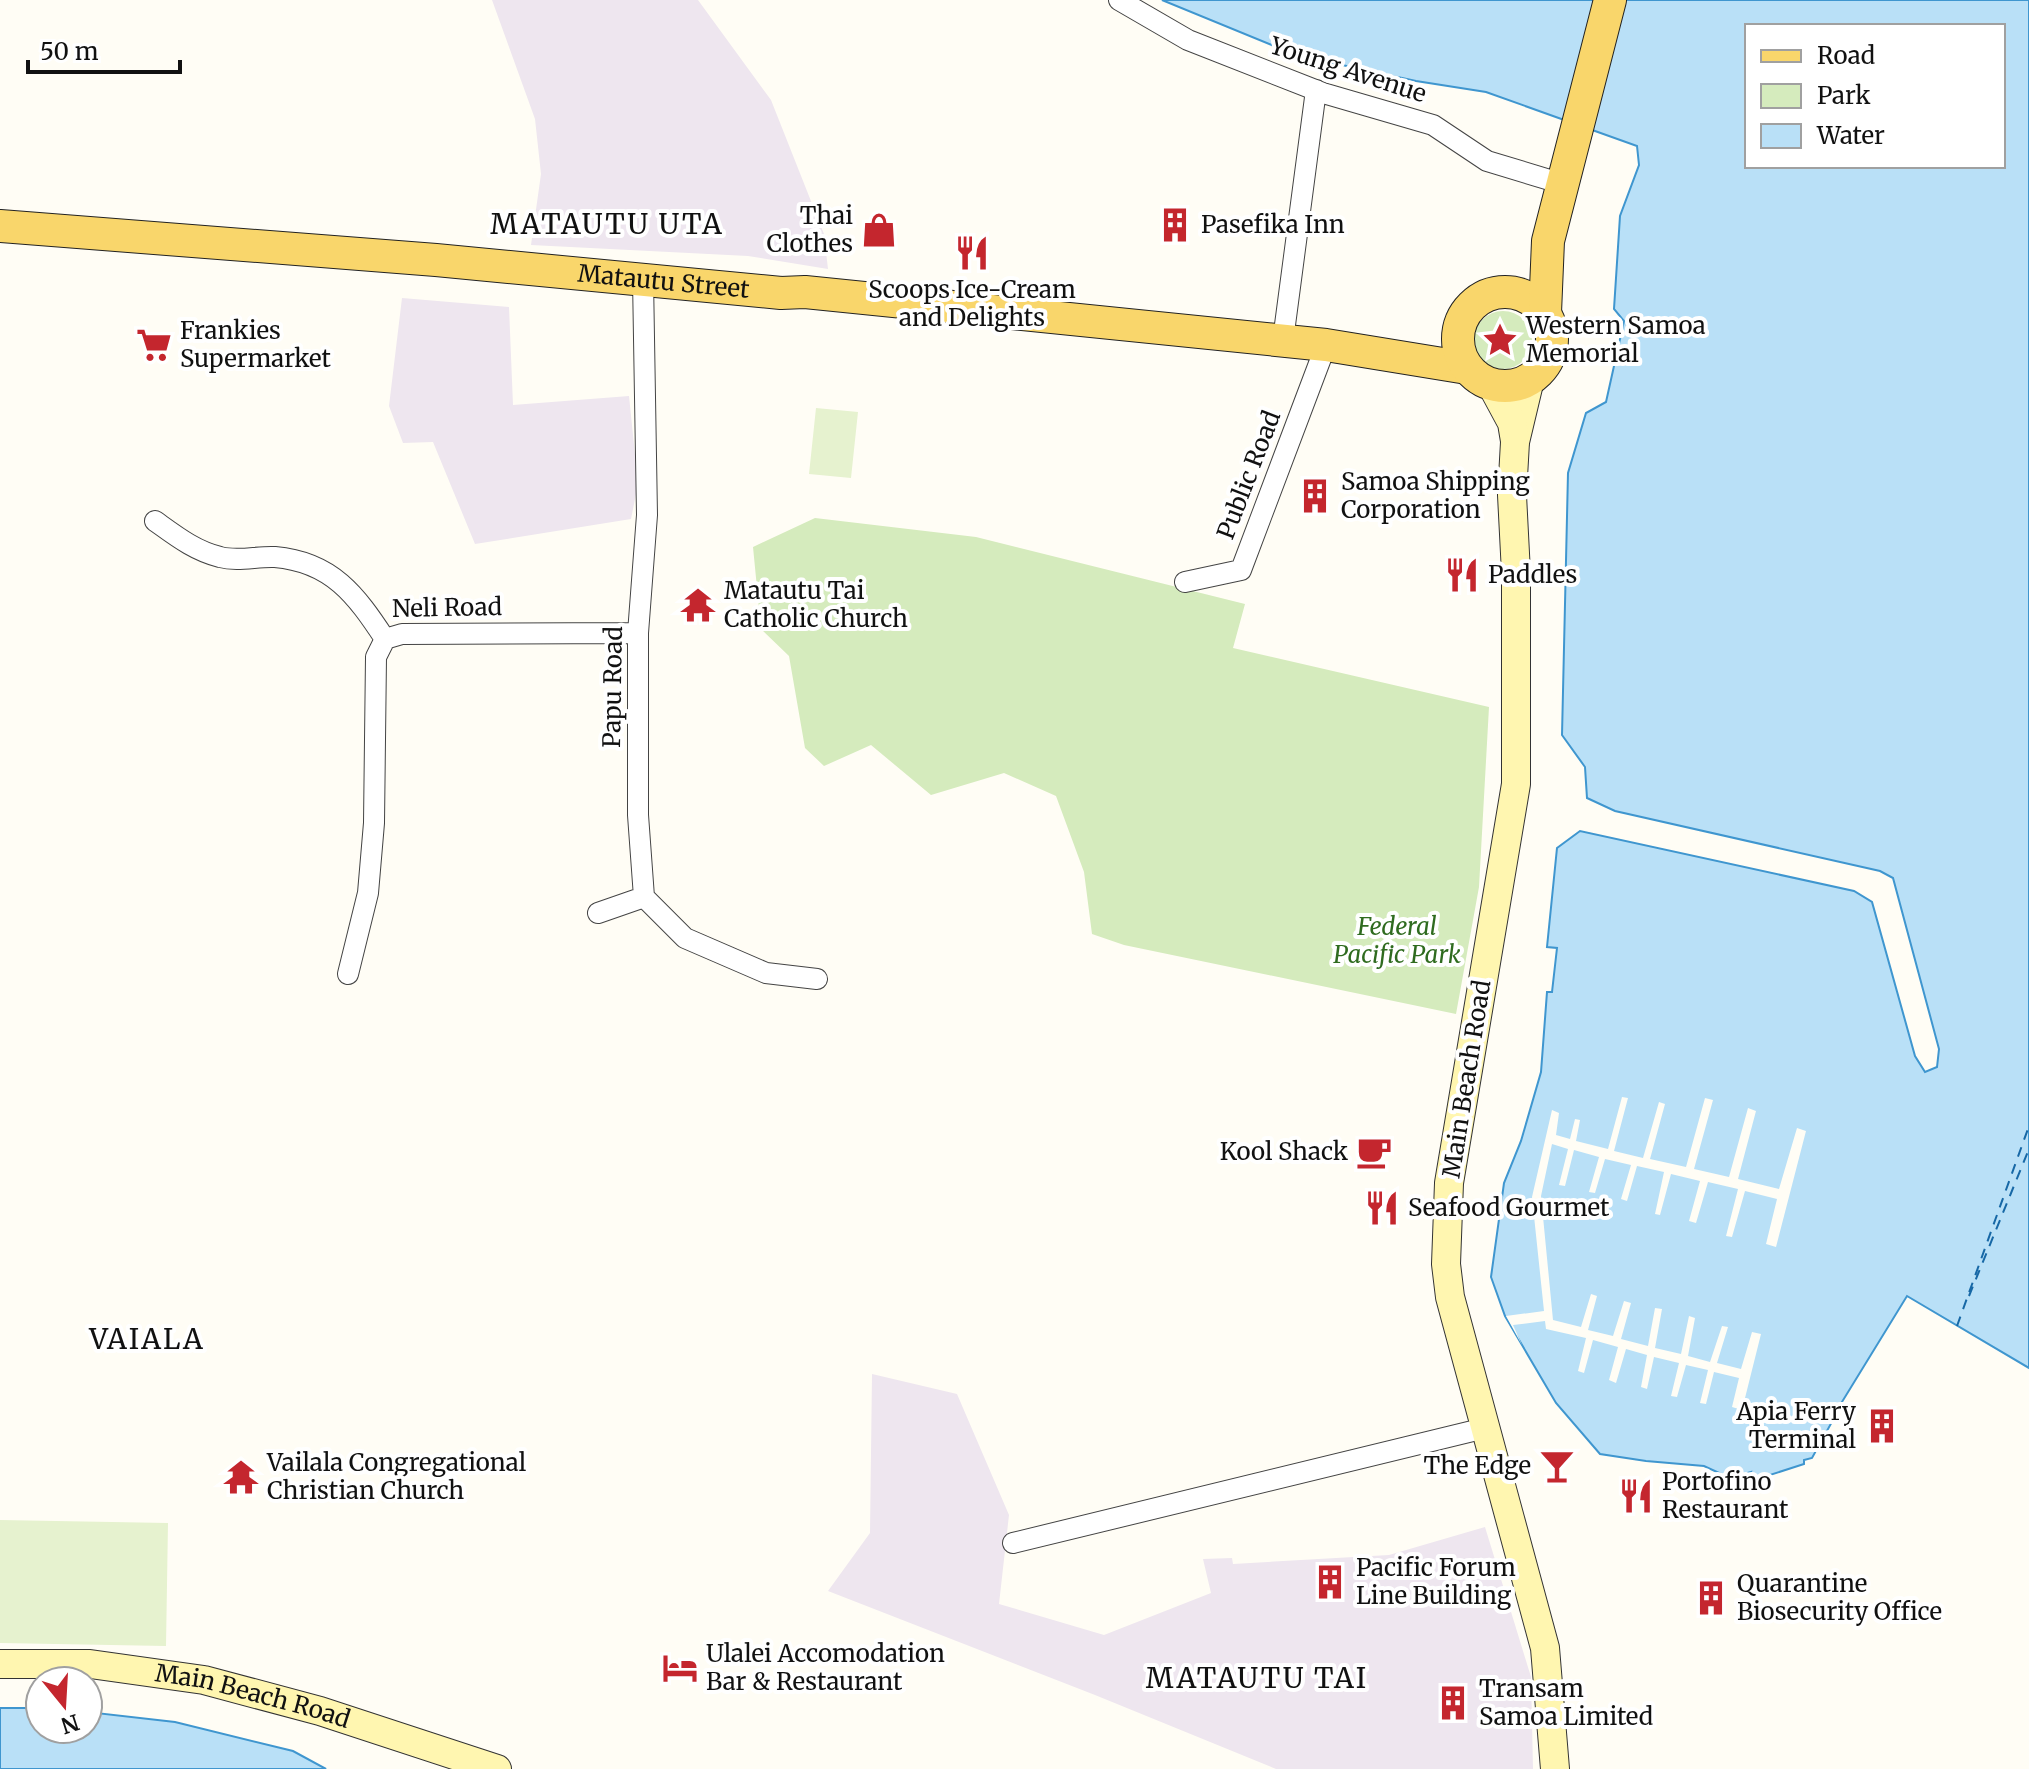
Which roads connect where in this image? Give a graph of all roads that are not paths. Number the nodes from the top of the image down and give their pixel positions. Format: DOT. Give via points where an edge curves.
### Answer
graph roads {
  1 [pos="1119,0"];
  2 [pos="1610,0"];
  3 [pos="1316,90"];
  4 [pos="1565,176"];
  5 [pos="0,226"];
  6 [pos="1548,241"];
  7 [pos="643,279"];
  8 [pos="1513,292"];
  9 [pos="1545,313"];
  10 [pos="1458,331"];
  11 [pos="1283,340"];
  12 [pos="1326,345"];
  13 [pos="1479,376"];
  14 [pos="1530,379"];
  15 [pos="1515,442"];
  16 [pos="155,521"];
  17 [pos="1185,582"];
  18 [pos="638,633"];
  19 [pos="385,639"];
  20 [pos="644,897"];
  21 [pos="598,913"];
  22 [pos="348,974"];
  23 [pos="817,979"];
  24 [pos="1485,1428"];
  25 [pos="1013,1543"];
  26 [pos="0,1664"];
  27 [pos="497,1769"];
  28 [pos="1555,1769"];
  1 -- 3 [label="street, Young Avenue" via="1188,40"];
  2 -- 4 [label="main road"];
  3 -- 4 [label="street, Young Avenue" via="1433,125 1487,161"];
  3 -- 11 [label="street"];
  4 -- 6 [label="main road"];
  5 -- 7 [label="main road, Matautu Street"];
  6 -- 8 [label="main road"];
  6 -- 9 [label="main road"];
  7 -- 11 [label="main road, Matautu Street"];
  7 -- 18 [label="street, Papu Road" via="647,515"];
  8 -- 9 [label="main road"];
  8 -- 10 [label="main road" via="1481,298 1468,308"];
  9 -- 14 [label="main road" via="1551,347"];
  10 -- 12 [label="main road, Matautu Street" via="1435,342 1405,346"];
  10 -- 13 [label="main road" via="1459,353"];
  11 -- 12 [label="main road, Matautu Street"];
  12 -- 13 [label="main road, Matautu Street"];
  12 -- 17 [label="street, Public Road" via="1241,570"];
  13 -- 14 [label="main road" via="1504,386"];
  13 -- 15 [label="main road" via="1512,423"];
  14 -- 15 [label="main road, Main Beach Road"];
  15 -- 24 [label="main road, Main Beach Road" via="1516,784 1449,1183 1446,1264"];
  16 -- 19 [label="street, Neli Road" via="203,552 224,558 293,560 329,573 359,599"];
  18 -- 19 [label="street, Neli Road" via="402,634"];
  18 -- 20 [label="street, Papu Road" via="638,815"];
  19 -- 22 [label="street" via="376,657 368,893"];
  20 -- 21 [label="street"];
  20 -- 23 [label="street" via="685,938 766,973"];
  24 -- 25 [label="street"];
  24 -- 28 [label="main road, Main Beach Road" via="1545,1648"];
  26 -- 27 [label="main road, Main Beach Road" via="90,1664 204,1680 320,1711"];
}
